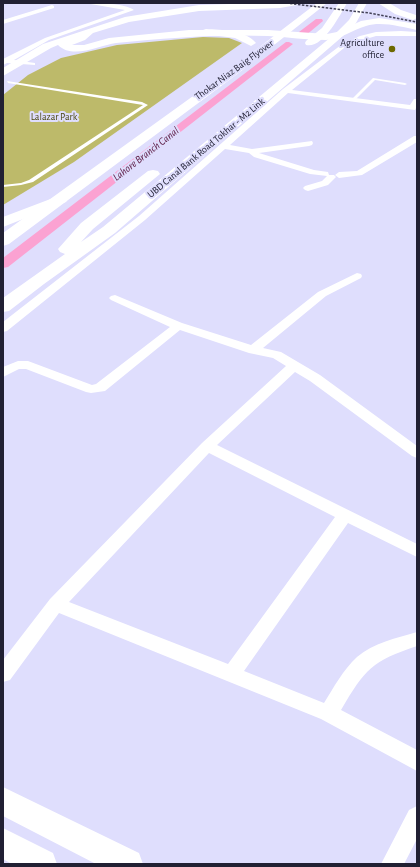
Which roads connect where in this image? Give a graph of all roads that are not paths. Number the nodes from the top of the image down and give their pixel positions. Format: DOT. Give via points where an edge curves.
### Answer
graph roads {
  1 [pos="88,3"];
  2 [pos="174,3"];
  3 [pos="233,3"];
  4 [pos="294,3"];
  5 [pos="323,3"];
  6 [pos="343,3"];
  7 [pos="363,3"];
  8 [pos="382,3"];
  9 [pos="37,4"];
  10 [pos="203,5"];
  11 [pos="154,8"];
  12 [pos="3,18"];
  13 [pos="128,19"];
  14 [pos="10,20"];
  15 [pos="416,20"];
  16 [pos="3,22"];
  17 [pos="89,32"];
  18 [pos="206,32"];
  19 [pos="340,34"];
  20 [pos="417,34"];
  21 [pos="130,39"];
  22 [pos="250,43"];
  23 [pos="322,43"];
  24 [pos="303,48"];
  25 [pos="238,53"];
  26 [pos="60,57"];
  27 [pos="44,60"];
  28 [pos="4,61"];
  29 [pos="290,62"];
  30 [pos="18,63"];
  31 [pos="33,64"];
  32 [pos="5,81"];
  33 [pos="405,84"];
  34 [pos="256,90"];
  35 [pos="286,91"];
  36 [pos="353,100"];
  37 [pos="417,101"];
  38 [pos="417,138"];
  39 [pos="309,143"];
  40 [pos="223,146"];
  41 [pos="185,148"];
  42 [pos="252,151"];
  43 [pos="332,175"];
  44 [pos="3,186"];
  45 [pos="308,188"];
  46 [pos="56,194"];
  47 [pos="6,222"];
  48 [pos="3,241"];
  49 [pos="357,276"];
  50 [pos="38,280"];
  51 [pos="115,298"];
  52 [pos="3,307"];
  53 [pos="178,326"];
  54 [pos="3,328"];
  55 [pos="253,350"];
  56 [pos="294,366"];
  57 [pos="3,373"];
  58 [pos="207,446"];
  59 [pos="417,453"];
  60 [pos="345,515"];
  61 [pos="417,551"];
  62 [pos="56,604"];
  63 [pos="417,639"];
  64 [pos="3,674"];
  65 [pos="232,674"];
  66 [pos="328,713"];
  67 [pos="417,760"];
  68 [pos="3,801"];
  69 [pos="417,817"];
  70 [pos="3,843"];
  71 [pos="42,864"];
  72 [pos="128,864"];
  73 [pos="392,864"];
  1 -- 28 [label="street" via="131,10 47,39"];
  2 -- 10 [label="main road"];
  2 -- 11 [label="main road"];
  3 -- 10 [label="main road"];
  4 -- 13 [label="main road" via="199,8"];
  5 -- 46 [label="main road, Thokar Niaz Baig Flyover" via="144,136"];
  6 -- 24 [label="main road" via="326,30"];
  7 -- 19 [label="main road, UBD Canal Bank Road Tokhar - M2 Link" via="353,21"];
  8 -- 15 [label="main road"];
  9 -- 14 [label="street" via="52,7"];
  10 -- 11 [label="main road"];
  11 -- 13 [label="main road"];
  12 -- 14 [label="street"];
  13 -- 17 [label="main road"];
  14 -- 16 [label="street"];
  15 -- 19 [label="main road" via="373,21"];
  17 -- 21 [label="main road" via="63,45 80,48"];
  17 -- 30 [label="main road" via="48,46"];
  18 -- 21 [label="main road"];
  18 -- 22 [label="main road" via="237,37"];
  18 -- 23 [label="main road" via="268,33"];
  19 -- 23 [label="main road, UBD Canal Bank Road Tokhar - M2 Link"];
  20 -- 35 [label="street" via="376,34 354,40"];
  21 -- 26 [label="main road"];
  22 -- 24 [label="main road" via="280,41"];
  22 -- 25 [label="main road"];
  23 -- 24 [label="main road"];
  23 -- 50 [label="main road, UBD Canal Bank Road Tokhar - M2 Link" via="109,230"];
  27 -- 31 [label="main road"];
  28 -- 30 [label="street"];
  29 -- 34 [label="main road"];
  30 -- 31 [label="street"];
  30 -- 32 [label="main road"];
  31 -- 32 [label="main road"];
  32 -- 44 [label="lane" via="146,105 31,181"];
  33 -- 36 [label="lane" via="374,80"];
  35 -- 36 [label="street"];
  35 -- 40 [label="street"];
  36 -- 37 [label="street" via="412,108"];
  38 -- 43 [label="street" via="359,173"];
  39 -- 42 [label="street"];
  40 -- 42 [label="street"];
  40 -- 54 [label="street" via="142,218"];
  41 -- 50 [label="main road" via="87,226"];
  42 -- 43 [label="street" via="257,155 313,172"];
  43 -- 45 [label="street" via="325,183"];
  46 -- 47 [label="main road"];
  46 -- 48 [label="main road"];
  49 -- 55 [label="street" via="322,294"];
  50 -- 52 [label="main road"];
  51 -- 53 [label="street"];
  53 -- 55 [label="street"];
  53 -- 57 [label="street" via="100,388 91,389 28,365 13,366"];
  55 -- 56 [label="street" via="277,355"];
  56 -- 58 [label="street"];
  56 -- 59 [label="street" via="315,378"];
  58 -- 60 [label="street"];
  58 -- 62 [label="street"];
  60 -- 61 [label="street"];
  60 -- 65 [label="street"];
  62 -- 64 [label="street"];
  62 -- 65 [label="street"];
  63 -- 66 [label="street" via="378,653 364,662"];
  65 -- 66 [label="street"];
  66 -- 67 [label="street"];
  68 -- 72 [label="street"];
  69 -- 73 [label="street"];
  70 -- 71 [label="street"];
}
